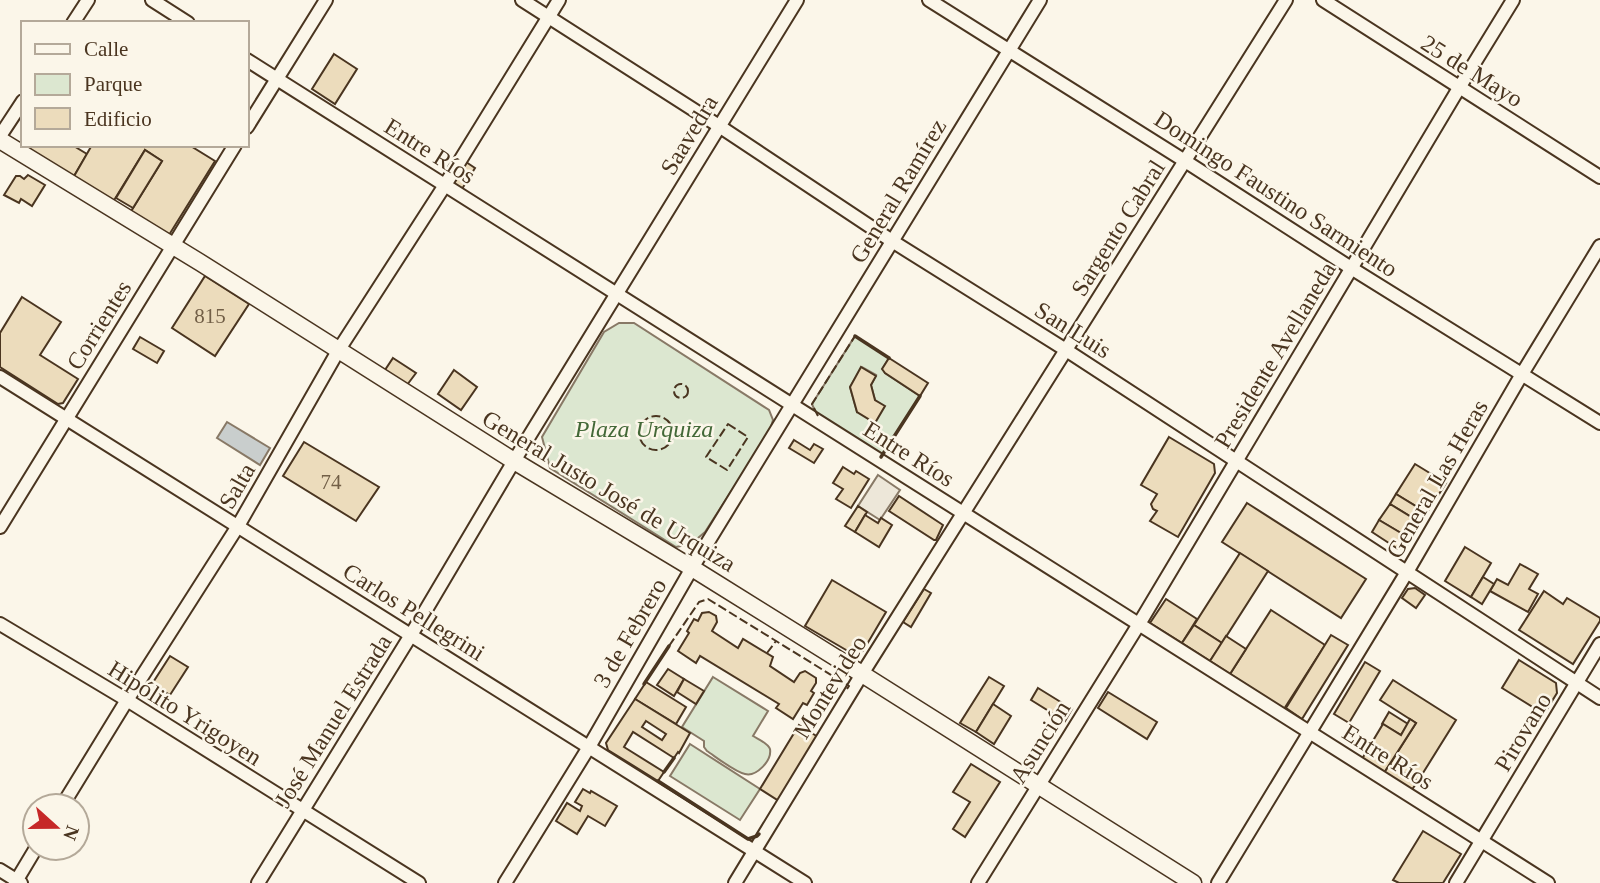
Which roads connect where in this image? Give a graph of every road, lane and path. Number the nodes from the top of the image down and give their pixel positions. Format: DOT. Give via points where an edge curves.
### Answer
graph roads {
  1 [pos="88,0"];
  2 [pos="152,0"];
  3 [pos="326,0"];
  4 [pos="522,0"];
  5 [pos="559,0"];
  6 [pos="797,0"];
  7 [pos="929,0"];
  8 [pos="1040,0"];
  9 [pos="1286,0"];
  10 [pos="1323,0"];
  11 [pos="1513,0"];
  12 [pos="549,17"];
  13 [pos="74,21"];
  14 [pos="185,21"];
  15 [pos="1009,51"];
  16 [pos="248,61"];
  17 [pos="277,79"];
  18 [pos="1459,88"];
  19 [pos="21,104"];
  20 [pos="248,125"];
  21 [pos="719,127"];
  22 [pos="0,138"];
  23 [pos="235,147"];
  24 [pos="1185,161"];
  25 [pos="1600,177"];
  26 [pos="445,186"];
  27 [pos="892,241"];
  28 [pos="173,246"];
  29 [pos="1600,246"];
  30 [pos="1351,268"];
  31 [pos="618,293"];
  32 [pos="1066,350"];
  33 [pos="338,351"];
  34 [pos="1522,374"];
  35 [pos="0,377"];
  36 [pos="793,405"];
  37 [pos="67,418"];
  38 [pos="1600,423"];
  39 [pos="514,461"];
  40 [pos="1238,461"];
  41 [pos="963,513"];
  42 [pos="238,526"];
  43 [pos="0,527"];
  44 [pos="692,568"];
  45 [pos="1407,572"];
  46 [pos="0,624"];
  47 [pos="1139,624"];
  48 [pos="411,635"];
  49 [pos="1600,644"];
  50 [pos="862,674"];
  51 [pos="1577,682"];
  52 [pos="1600,698"];
  53 [pos="127,700"];
  54 [pos="1309,732"];
  55 [pos="589,747"];
  56 [pos="1038,785"];
  57 [pos="71,792"];
  58 [pos="302,811"];
  59 [pos="1481,842"];
  60 [pos="755,851"];
  61 [pos="29,862"];
  62 [pos="0,870"];
  63 [pos="18,882"];
  64 [pos="258,883"];
  65 [pos="419,883"];
  66 [pos="505,883"];
  67 [pos="735,883"];
  68 [pos="805,883"];
  69 [pos="978,883"];
  70 [pos="1193,883"];
  71 [pos="1217,883"];
  72 [pos="1456,883"];
  73 [pos="1548,883"];
  1 -- 13 [label="street"];
  2 -- 14 [label="street"];
  3 -- 17 [label="street"];
  4 -- 12 [label="street, San Luis"];
  5 -- 12 [label="street, Salta"];
  6 -- 21 [label="street, Saavedra"];
  7 -- 15 [label="street, Domingo Faustino Sarmiento"];
  8 -- 15 [label="street, General Ramírez"];
  9 -- 24 [label="street, Sargento Cabral"];
  10 -- 18 [label="street, 25 de Mayo"];
  11 -- 18 [label="street, Presidente Avellaneda"];
  12 -- 21 [label="street, San Luis"];
  12 -- 26 [label="street, Salta"];
  15 -- 24 [label="street, Domingo Faustino Sarmiento"];
  15 -- 27 [label="street, General Ramírez"];
  16 -- 17 [label="street, Entre Ríos"];
  17 -- 20 [label="street"];
  17 -- 26 [label="street, Entre Ríos"];
  18 -- 25 [label="street, 25 de Mayo"];
  18 -- 30 [label="street, Presidente Avellaneda"];
  19 -- 22 [label="street"];
  21 -- 27 [label="street, San Luis"];
  21 -- 31 [label="street, Saavedra"];
  22 -- 28 [label="street, General Justo José de Urquiza"];
  23 -- 28 [label="street, Corrientes"];
  24 -- 30 [label="street, Domingo Faustino Sarmiento"];
  24 -- 32 [label="street, Sargento Cabral"];
  26 -- 31 [label="street, Entre Ríos"];
  26 -- 33 [label="street, Salta"];
  27 -- 32 [label="street, San Luis"];
  27 -- 36 [label="street, General Ramírez"];
  28 -- 33 [label="street, General Justo José de Urquiza"];
  28 -- 37 [label="street, Corrientes"];
  29 -- 34 [label="street, General Las Heras"];
  30 -- 34 [label="street, Domingo Faustino Sarmiento"];
  30 -- 40 [label="street, Presidente Avellaneda"];
  31 -- 36 [label="street, Entre Ríos"];
  31 -- 39 [label="street, José Manuel Estrada"];
  32 -- 40 [label="street, San Luis"];
  32 -- 41 [label="street, Sargento Cabral"];
  33 -- 39 [label="street, General Justo José de Urquiza"];
  33 -- 42 [label="street, Salta"];
  34 -- 38 [label="street, Domingo Faustino Sarmiento"];
  34 -- 45 [label="street, General Las Heras"];
  35 -- 37 [label="street, Carlos Pellegrini"];
  36 -- 41 [label="street, Entre Ríos"];
  36 -- 44 [label="street, 3 de Febrero"];
  37 -- 42 [label="street, Carlos Pellegrini"];
  37 -- 43 [label="street, Corrientes"];
  39 -- 44 [label="street, General Justo José de Urquiza"];
  39 -- 48 [label="street, José Manuel Estrada"];
  40 -- 45 [label="street, San Luis"];
  40 -- 47 [label="street, Presidente Avellaneda"];
  41 -- 47 [label="street, Entre Ríos"];
  41 -- 50 [label="street, Montevideo"];
  42 -- 48 [label="street, Carlos Pellegrini"];
  42 -- 53 [label="street, Salta"];
  44 -- 50 [label="street, General Justo José de Urquiza"];
  44 -- 55 [label="street, 3 de Febrero"];
  45 -- 51 [label="street, San Luis"];
  45 -- 54 [label="street, General Las Heras"];
  46 -- 53 [label="street, Hipólito Yrigoyen"];
  47 -- 54 [label="street, Entre Ríos"];
  47 -- 56 [label="street, Asunción"];
  48 -- 55 [label="street, Carlos Pellegrini"];
  48 -- 58 [label="street, José Manuel Estrada"];
  49 -- 51 [label="street, Pirovano"];
  50 -- 56 [label="street, General Justo José de Urquiza"];
  50 -- 60 [label="street, Montevideo"];
  51 -- 52 [label="street, San Luis"];
  51 -- 59 [label="street, Pirovano"];
  53 -- 57 [label="street, Salta"];
  53 -- 58 [label="street, Hipólito Yrigoyen"];
  54 -- 59 [label="street, Entre Ríos"];
  54 -- 71 [label="street, General Las Heras"];
  55 -- 60 [label="street, Carlos Pellegrini"];
  55 -- 66 [label="street, 3 de Febrero"];
  56 -- 69 [label="street, Asunción"];
  56 -- 70 [label="street, General Justo José de Urquiza"];
  58 -- 64 [label="street, José Manuel Estrada"];
  58 -- 65 [label="street, Hipólito Yrigoyen"];
  59 -- 72 [label="street, Pirovano"];
  59 -- 73 [label="street, Entre Ríos"];
  60 -- 67 [label="street, Montevideo"];
  60 -- 68 [label="street, Carlos Pellegrini"];
  61 -- 63 [label="street"];
  62 -- 63 [label="street"];
}
